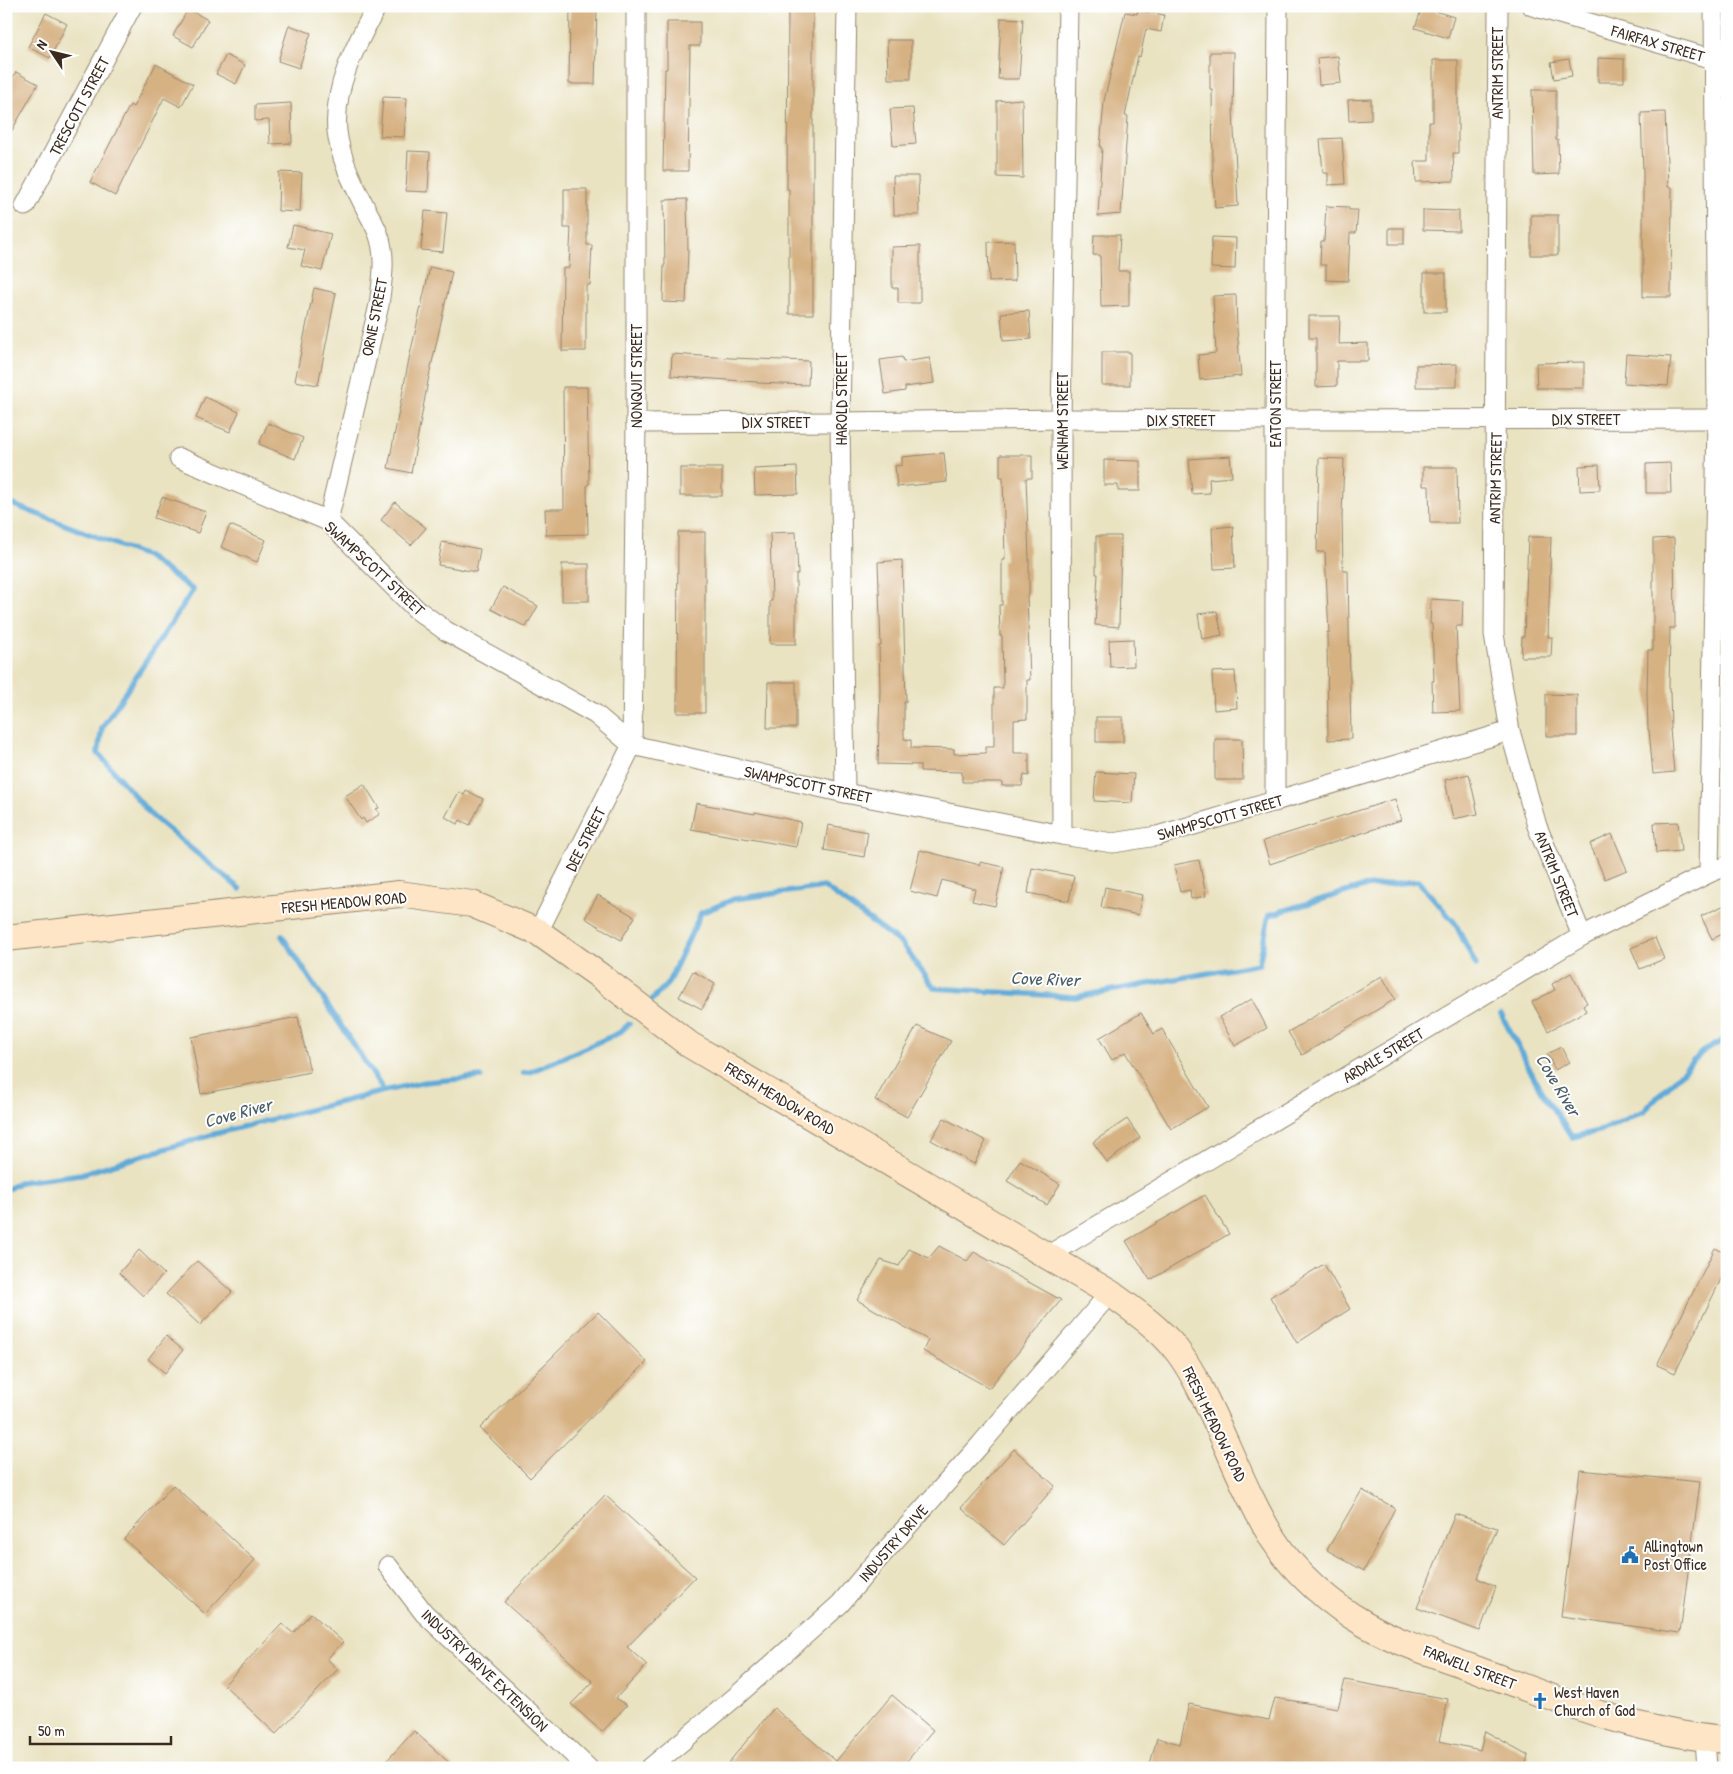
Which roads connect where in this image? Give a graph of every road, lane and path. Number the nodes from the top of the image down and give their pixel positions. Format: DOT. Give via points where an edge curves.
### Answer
graph roads {
  1 [pos="132,6"];
  2 [pos="377,6"];
  3 [pos="636,6"];
  4 [pos="847,6"];
  5 [pos="1068,6"];
  6 [pos="1278,6"];
  7 [pos="1498,6"];
  8 [pos="1532,6"];
  9 [pos="1714,6"];
  10 [pos="1720,61"];
  11 [pos="25,206"];
  12 [pos="1062,419"];
  13 [pos="1722,419"];
  14 [pos="1275,420"];
  15 [pos="1496,420"];
  16 [pos="636,422"];
  17 [pos="840,422"];
  18 [pos="180,458"];
  19 [pos="328,521"];
  20 [pos="1510,730"];
  21 [pos="632,745"];
  22 [pos="845,792"];
  23 [pos="1275,802"];
  24 [pos="1062,835"];
  25 [pos="1727,866"];
  26 [pos="1709,873"];
  27 [pos="538,932"];
  28 [pos="1582,936"];
  29 [pos="6,938"];
  30 [pos="1047,1256"];
  31 [pos="1110,1293"];
  32 [pos="388,1566"];
  33 [pos="1387,1635"];
  34 [pos="1716,1739"];
  35 [pos="588,1768"];
  36 [pos="650,1768"];
  37 [pos="1707,1768"];
  1 -- 11 [label="street, TRESCOTT STREET"];
  2 -- 19 [label="street, ORNE STREET" via="345,70 338,102 337,131 344,161 379,234 384,268 379,305"];
  3 -- 16 [label="street, NONQUIT STREET"];
  4 -- 17 [label="street, HAROLD STREET"];
  5 -- 12 [label="street, WENHAM STREET"];
  6 -- 14 [label="street, EATON STREET"];
  7 -- 15 [label="street, ANTRIM STREET"];
  8 -- 10 [label="street, FAIRFAX STREET"];
  9 -- 10 [label="street"];
  10 -- 13 [label="street"];
  12 -- 14 [label="street, DIX STREET"];
  12 -- 17 [label="street, DIX STREET"];
  12 -- 24 [label="street, WENHAM STREET"];
  13 -- 15 [label="street, DIX STREET"];
  13 -- 26 [label="street"];
  14 -- 15 [label="street, DIX STREET"];
  14 -- 23 [label="street, EATON STREET"];
  15 -- 20 [label="street, ANTRIM STREET" via="1494,634"];
  16 -- 17 [label="street, DIX STREET"];
  16 -- 21 [label="street, NONQUIT STREET"];
  17 -- 22 [label="street, HAROLD STREET"];
  18 -- 19 [label="street, SWAMPSCOTT STREET"];
  19 -- 21 [label="street, SWAMPSCOTT STREET" via="416,609 446,631 595,714"];
  20 -- 23 [label="street, SWAMPSCOTT STREET"];
  20 -- 28 [label="street, ANTRIM STREET" via="1537,826"];
  21 -- 22 [label="street, SWAMPSCOTT STREET"];
  21 -- 27 [label="street, DEE STREET"];
  22 -- 24 [label="street, SWAMPSCOTT STREET"];
  23 -- 24 [label="street, SWAMPSCOTT STREET" via="1148,838 1113,843"];
  25 -- 26 [label="street, ARDALE STREET"];
  26 -- 28 [label="street, ARDALE STREET"];
  27 -- 29 [label="street, FRESH MEADOW ROAD" via="472,904 399,894"];
  27 -- 30 [label="street, FRESH MEADOW ROAD" via="690,1044"];
  28 -- 30 [label="street, ARDALE STREET"];
  30 -- 31 [label="street, FRESH MEADOW ROAD"];
  31 -- 33 [label="street, FRESH MEADOW ROAD" via="1154,1325 1176,1349 1196,1379 1249,1492 1280,1548 1303,1576 1335,1604"];
  31 -- 36 [label="street, INDUSTRY DRIVE" via="840,1604"];
  32 -- 35 [label="street, INDUSTRY DRIVE EXTENSION" via="424,1613"];
  33 -- 34 [label="street, FARWELL STREET" via="1577,1707 1628,1723"];
  34 -- 37 [label="street"];
}
